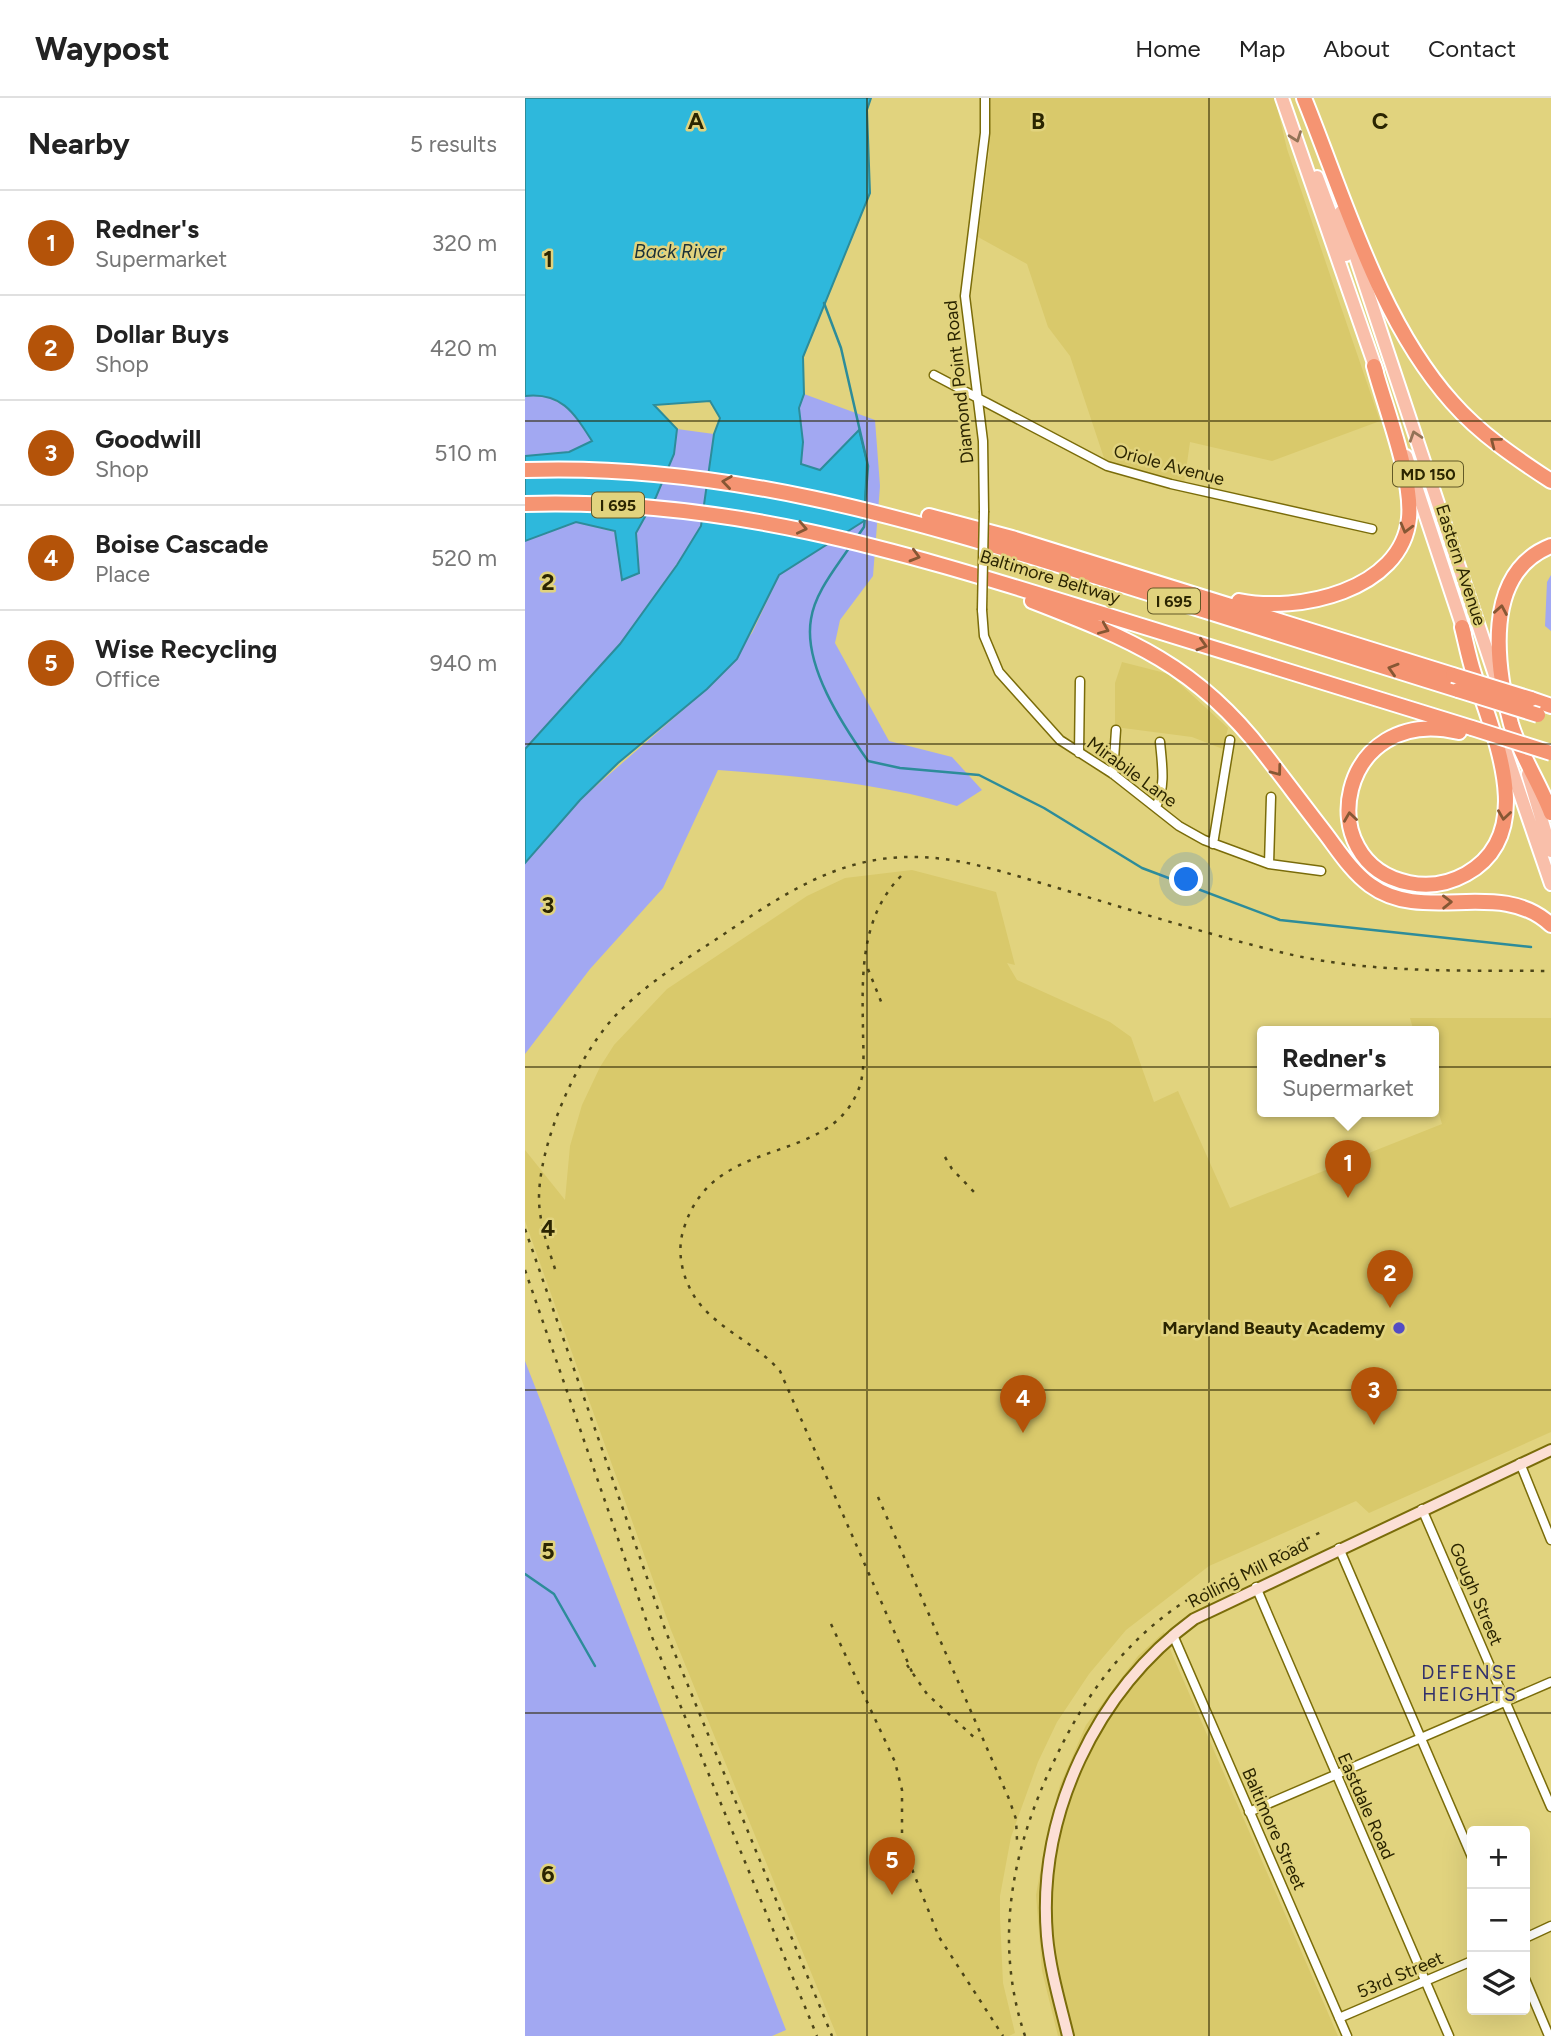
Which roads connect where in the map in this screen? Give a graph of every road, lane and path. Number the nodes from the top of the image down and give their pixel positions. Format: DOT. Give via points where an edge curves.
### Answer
graph roads {
  1 [pos="985,98"];
  2 [pos="1282,98"];
  3 [pos="1304,98"];
  4 [pos="1310,177"];
  5 [pos="1374,366"];
  6 [pos="1394,371"];
  7 [pos="934,375"];
  8 [pos="978,398"];
  9 [pos="525,470"];
  10 [pos="1551,481"];
  11 [pos="525,504"];
  12 [pos="891,511"];
  13 [pos="1372,529"];
  14 [pos="1551,546"];
  15 [pos="950,566"];
  16 [pos="1137,577"];
  17 [pos="983,622"];
  18 [pos="1462,627"];
  19 [pos="1080,681"];
  20 [pos="1551,703"];
  21 [pos="1544,717"];
  22 [pos="1512,726"];
  23 [pos="1116,730"];
  24 [pos="1473,732"];
  25 [pos="1230,740"];
  26 [pos="1160,742"];
  27 [pos="1079,753"];
  28 [pos="1551,754"];
  29 [pos="1113,774"];
  30 [pos="1271,797"];
  31 [pos="1156,807"];
  32 [pos="1551,813"];
  33 [pos="1213,844"];
  34 [pos="1551,850"];
  35 [pos="1269,864"];
  36 [pos="1321,871"];
  37 [pos="1551,884"];
  38 [pos="1551,925"];
  39 [pos="1551,1450"];
  40 [pos="1520,1463"];
  41 [pos="1422,1509"];
  42 [pos="1551,1540"];
  43 [pos="1339,1548"];
  44 [pos="1256,1587"];
  45 [pos="1173,1635"];
  46 [pos="1551,1682"];
  47 [pos="1505,1702"];
  48 [pos="1421,1738"];
  49 [pos="1335,1775"];
  50 [pos="1551,1807"];
  51 [pos="1249,1812"];
  52 [pos="1467,1845"];
  53 [pos="1551,1926"];
  54 [pos="1530,1936"];
  55 [pos="1467,1963"];
  56 [pos="1426,1981"];
  57 [pos="1530,1991"];
  58 [pos="1339,2018"];
  59 [pos="1068,2036"];
  60 [pos="1347,2036"];
  61 [pos="1449,2036"];
  62 [pos="1549,2036"];
  1 -- 8 [label="street, Diamond Point Road" via="985,133 965,286"];
  2 -- 4 [label="main road, Eastern Avenue / MD 150, one-way"];
  3 -- 6 [label="main road, Eastern Avenue / MD 150"];
  10 -- 3 [label="highway, one-way" via="1464,414 1408,343 1380,290"];
  4 -- 5 [label="main road, Eastern Avenue / MD 150"];
  4 -- 6 [label="main road" via="1321,183 1380,348"];
  5 -- 16 [label="highway, one-way" via="1409,504 1402,541 1384,564 1337,594 1294,605 1252,604"];
  5 -- 18 [label="main road, Eastern Avenue / MD 150"];
  22 -- 6 [label="main road, Eastern Avenue / MD 150, one-way"];
  7 -- 8 [label="street, Oriole Avenue"];
  8 -- 13 [label="street, Oriole Avenue" via="1119,470"];
  8 -- 17 [label="street, Diamond Point Road, bridge" via="983,441"];
  12 -- 9 [label="highway, Baltimore Beltway / I 695, one-way" via="759,486 633,472"];
  11 -- 15 [label="highway, Baltimore Beltway / I 695, one-way" via="631,505 711,513 799,527"];
  12 -- 16 [label="highway" via="1012,538"];
  21 -- 12 [label="highway, Baltimore Beltway / I 695, one-way, bridge"];
  22 -- 14 [label="highway, one-way" via="1501,660 1501,607 1523,564"];
  15 -- 24 [label="highway, Baltimore Beltway / I 695, one-way"];
  15 -- 38 [label="highway, one-way" via="1120,636 1185,673 1245,729 1345,859 1378,890 1424,902 1512,904"];
  16 -- 20 [label="highway, bridge"];
  17 -- 27 [label="street, Mirabile Lane" via="992,660 1005,680 1060,740"];
  18 -- 24 [label="highway, one-way" via="1504,771 1501,829 1480,864 1454,880 1415,884 1392,877 1368,860 1353,833 1349,793 1360,765 1381,743 1406,732"];
  18 -- 37 [label="main road, Eastern Avenue / MD 150"];
  19 -- 27 [label="street"];
  22 -- 32 [label="highway"];
  22 -- 34 [label="main road, Eastern Avenue / MD 150"];
  23 -- 29 [label="street"];
  24 -- 28 [label="highway, Baltimore Beltway / I 695, bridge"];
  25 -- 33 [label="street"];
  26 -- 31 [label="street" via="1162,794"];
  27 -- 29 [label="street, Mirabile Lane"];
  29 -- 31 [label="street, Mirabile Lane"];
  30 -- 35 [label="street"];
  31 -- 33 [label="street, Mirabile Lane"];
  33 -- 35 [label="street, Mirabile Lane"];
  35 -- 36 [label="street, Mirabile Lane"];
  39 -- 40 [label="street, Rolling Mill Road"];
  40 -- 41 [label="street, Rolling Mill Road"];
  40 -- 42 [label="street"];
  41 -- 43 [label="street, Rolling Mill Road"];
  41 -- 47 [label="street, Gough Street"];
  43 -- 44 [label="street, Rolling Mill Road"];
  43 -- 48 [label="street"];
  44 -- 45 [label="street, Rolling Mill Road"];
  44 -- 49 [label="street, Eastdale Road"];
  45 -- 51 [label="street, Baltimore Street"];
  45 -- 59 [label="street, Rolling Mill Road" via="1149,1657 1105,1714 1070,1782 1059,1819 1049,1867 1047,1935"];
  46 -- 47 [label="street"];
  47 -- 48 [label="street"];
  47 -- 50 [label="street, Gough Street"];
  48 -- 49 [label="street"];
  48 -- 52 [label="street"];
  49 -- 51 [label="street"];
  49 -- 56 [label="street, Eastdale Road"];
  51 -- 58 [label="street, Baltimore Street"];
  53 -- 54 [label="street"];
  55 -- 56 [label="street, 53rd Street"];
  56 -- 58 [label="street, 53rd Street"];
  56 -- 61 [label="street, Eastdale Road"];
  57 -- 62 [label="street"];
  58 -- 60 [label="street, Baltimore Street"];
}
